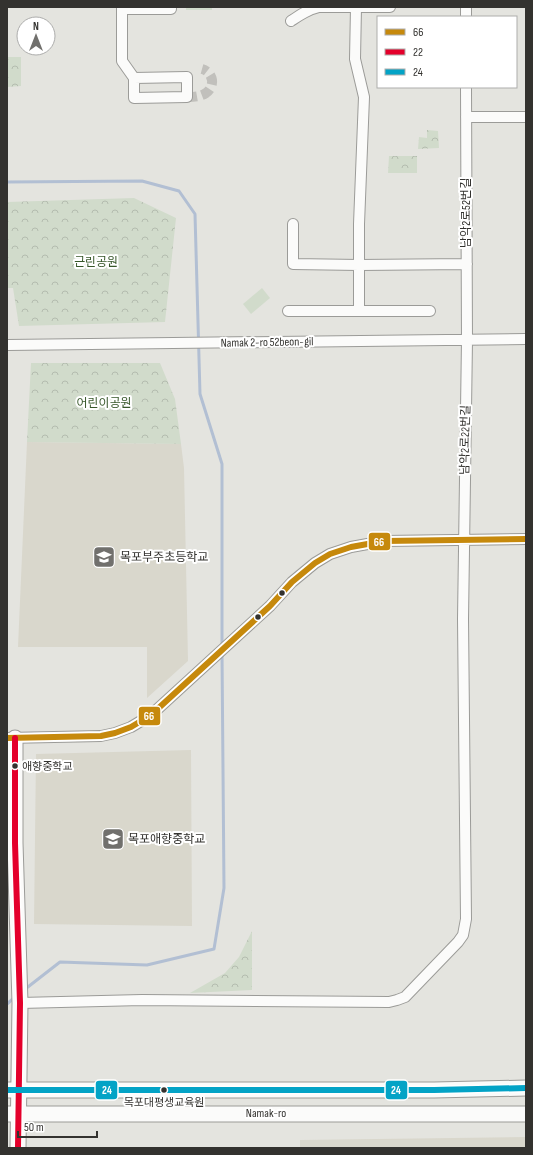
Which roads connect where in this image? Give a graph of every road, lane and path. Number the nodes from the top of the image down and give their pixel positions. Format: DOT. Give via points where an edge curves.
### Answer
graph roads {
  1 [pos="171,7"];
  2 [pos="356,7"];
  3 [pos="390,7"];
  4 [pos="122,8"];
  5 [pos="291,22"];
  6 [pos="134,78"];
  7 [pos="466,88"];
  8 [pos="466,117"];
  9 [pos="526,117"];
  10 [pos="293,224"];
  11 [pos="467,264"];
  12 [pos="359,265"];
  13 [pos="288,311"];
  14 [pos="359,311"];
  15 [pos="430,311"];
  16 [pos="526,339"];
  17 [pos="467,340"];
  18 [pos="7,345"];
  19 [pos="526,539"];
  20 [pos="464,540"];
  21 [pos="11,738"];
  22 [pos="20,1000"];
  23 [pos="526,1088"];
  24 [pos="13,1090"];
  25 [pos="13,1114"];
  26 [pos="526,1114"];
  27 [pos="18,1148"];
  1 -- 4 [label="street"];
  2 -- 3 [label="street"];
  2 -- 5 [label="street" via="310,9"];
  2 -- 12 [label="street" via="355,59 364,97"];
  4 -- 6 [label="street" via="122,61"];
  6 -- 6 [label="street" via="134,98 187,97 187,78"];
  7 -- 8 [label="street, 남악2로52번길"];
  8 -- 9 [label="street"];
  8 -- 11 [label="street, 남악2로52번길"];
  10 -- 12 [label="street" via="293,264"];
  11 -- 12 [label="street"];
  11 -- 17 [label="street, 남악2로52번길"];
  12 -- 14 [label="street"];
  13 -- 14 [label="street"];
  14 -- 15 [label="street"];
  16 -- 17 [label="street, Namak 2-ro 52beon-gil"];
  17 -- 18 [label="street, Namak 2-ro 52beon-gil"];
  17 -- 20 [label="street, 남악2로22번길"];
  19 -- 20 [label="street"];
  20 -- 21 [label="street" via="384,541 351,546 330,554 292,582 270,606 151,715 131,727 115,733 87,737"];
  20 -- 22 [label="street, 남악2로22번길" via="466,919 463,935 458,942 405,997 388,1002"];
  21 -- 22 [label="street"];
  22 -- 24 [label="street"];
  23 -- 24 [label="street, Namak-ro"];
  24 -- 25 [label="street"];
  25 -- 26 [label="street, Namak-ro"];
  25 -- 27 [label="street"];
}
